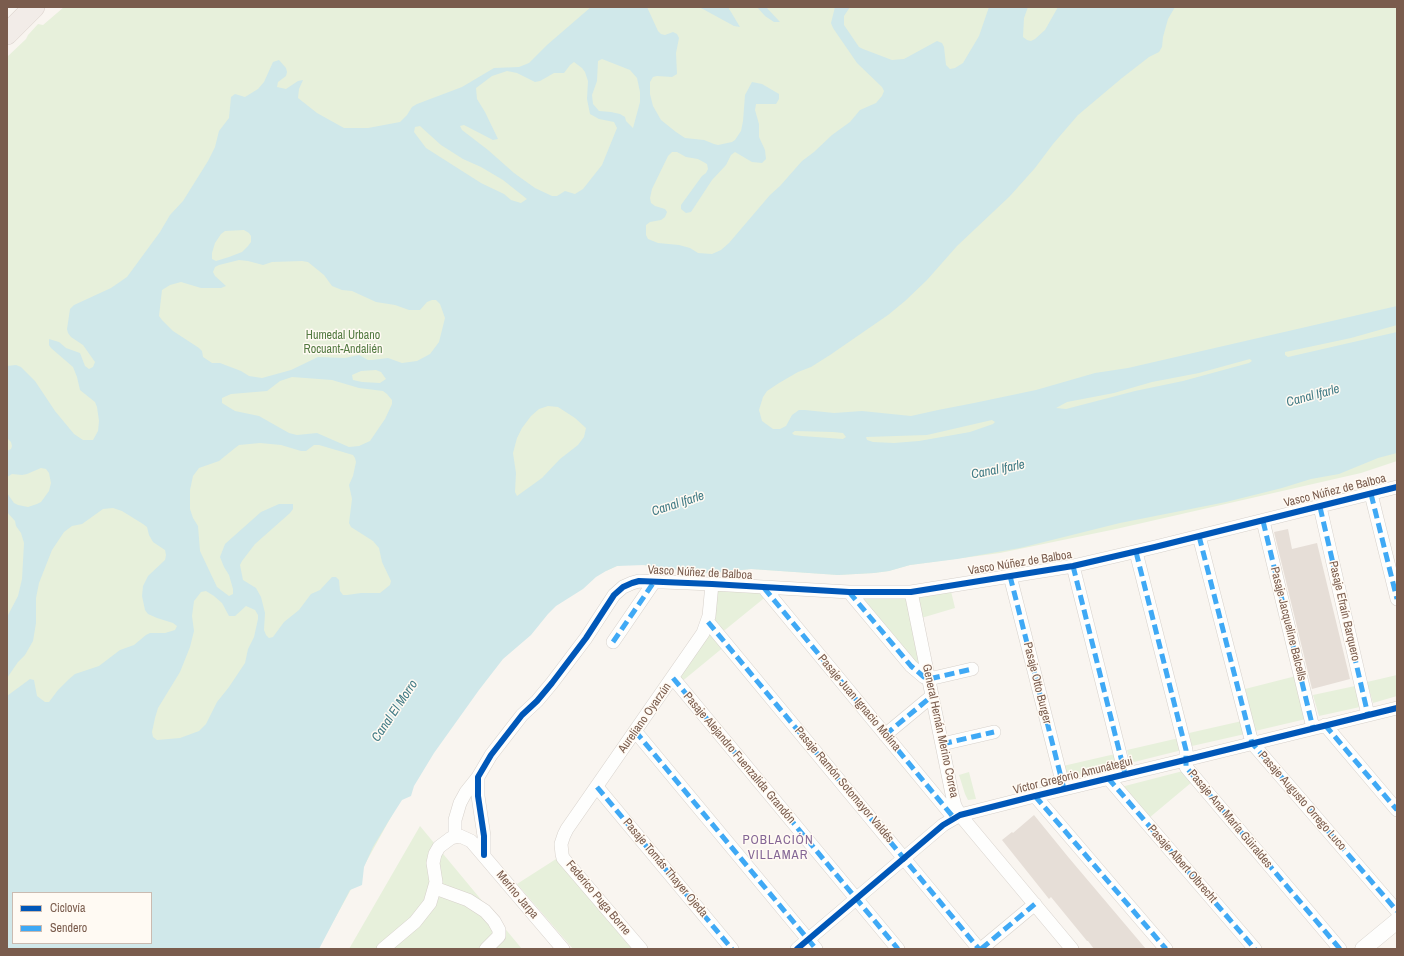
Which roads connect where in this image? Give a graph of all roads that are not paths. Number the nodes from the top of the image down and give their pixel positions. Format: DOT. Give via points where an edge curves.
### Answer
graph roads {
  1 [pos="31,8"];
  2 [pos="7,34"];
  3 [pos="1397,487"];
  4 [pos="1371,494"];
  5 [pos="1320,507"];
  6 [pos="1263,521"];
  7 [pos="1199,536"];
  8 [pos="1136,552"];
  9 [pos="1073,566"];
  10 [pos="1010,576"];
  11 [pos="654,582"];
  12 [pos="712,584"];
  13 [pos="764,588"];
  14 [pos="849,592"];
  15 [pos="911,592"];
  16 [pos="1397,598"];
  17 [pos="708,622"];
  18 [pos="613,642"];
  19 [pos="972,669"];
  20 [pos="672,678"];
  21 [pos="929,679"];
  22 [pos="932,696"];
  23 [pos="1397,708"];
  24 [pos="1368,715"];
  25 [pos="1320,726"];
  26 [pos="635,731"];
  27 [pos="994,732"];
  28 [pos="885,735"];
  29 [pos="1252,743"];
  30 [pos="942,744"];
  31 [pos="1185,760"];
  32 [pos="1126,774"];
  33 [pos="478,777"];
  34 [pos="1108,778"];
  35 [pos="597,787"];
  36 [pos="1064,789"];
  37 [pos="1035,796"];
  38 [pos="1397,810"];
  39 [pos="957,817"];
  40 [pos="456,836"];
  41 [pos="561,844"];
  42 [pos="484,855"];
  43 [pos="904,858"];
  44 [pos="435,888"];
  45 [pos="856,899"];
  46 [pos="1035,904"];
  47 [pos="1397,911"];
  48 [pos="1397,921"];
  49 [pos="812,944"];
  50 [pos="383,949"];
  51 [pos="486,949"];
  52 [pos="564,949"];
  53 [pos="641,949"];
  54 [pos="732,949"];
  55 [pos="797,949"];
  56 [pos="898,949"];
  57 [pos="980,949"];
  58 [pos="1072,949"];
  59 [pos="1166,949"];
  60 [pos="1255,949"];
  61 [pos="1340,949"];
  62 [pos="1363,949"];
  1 -- 2 [label="highway"];
  3 -- 4 [label="street, Vasco Núñez de Balboa"];
  4 -- 5 [label="street, Vasco Núñez de Balboa"];
  4 -- 16 [label="street"];
  5 -- 6 [label="street, Vasco Núñez de Balboa"];
  5 -- 24 [label="street, Pasaje Efraín Barquero"];
  6 -- 7 [label="street, Vasco Núñez de Balboa"];
  6 -- 25 [label="street, Pasaje Jacqueline Balcells"];
  7 -- 8 [label="street, Vasco Núñez de Balboa"];
  7 -- 29 [label="street, Pasaje Augusto Orrego Luco"];
  8 -- 9 [label="street, Vasco Núñez de Balboa"];
  8 -- 31 [label="street, Pasaje Ana María Güiraldes" via="1186,750"];
  9 -- 10 [label="street, Vasco Núñez de Balboa"];
  9 -- 32 [label="street"];
  10 -- 15 [label="street, Vasco Núñez de Balboa"];
  10 -- 36 [label="street, Pasaje Otto Burger"];
  11 -- 12 [label="street, Vasco Núñez de Balboa"];
  11 -- 18 [label="street"];
  11 -- 33 [label="street, Vasco Núñez de Balboa" via="639,581 626,585 614,595 586,638 552,683 522,715 491,755"];
  12 -- 13 [label="street, Vasco Núñez de Balboa"];
  12 -- 17 [label="street, Aureliano Oyarzún"];
  13 -- 14 [label="street, Vasco Núñez de Balboa"];
  13 -- 28 [label="street, Pasaje Juan Ignacio Molina"];
  14 -- 15 [label="street, Vasco Núñez de Balboa"];
  14 -- 21 [label="street" via="911,666"];
  15 -- 21 [label="street, General Hernán Merino Correa"];
  17 -- 20 [label="street, Aureliano Oyarzún"];
  17 -- 43 [label="street, Pasaje Ramón Sotomayor Valdés"];
  19 -- 21 [label="street"];
  20 -- 26 [label="street, Aureliano Oyarzún"];
  20 -- 45 [label="street, Pasaje Alejandro Fuenzalida Grandón"];
  21 -- 22 [label="street, General Hernán Merino Correa"];
  22 -- 28 [label="street"];
  22 -- 30 [label="street, General Hernán Merino Correa"];
  23 -- 24 [label="street, Víctor Gregorio Amunátegui"];
  24 -- 25 [label="street, Víctor Gregorio Amunátegui"];
  25 -- 29 [label="street, Víctor Gregorio Amunátegui"];
  25 -- 38 [label="street, Pasaje Jacqueline Balcells"];
  26 -- 35 [label="street, Aureliano Oyarzún"];
  26 -- 49 [label="street"];
  27 -- 30 [label="street"];
  28 -- 39 [label="street, Pasaje Juan Ignacio Molina"];
  29 -- 31 [label="street, Víctor Gregorio Amunátegui"];
  29 -- 47 [label="street, Pasaje Augusto Orrego Luco"];
  30 -- 39 [label="street, General Hernán Merino Correa"];
  31 -- 32 [label="street, Víctor Gregorio Amunátegui"];
  31 -- 61 [label="street, Pasaje Ana María Güiraldes" via="1190,772"];
  32 -- 34 [label="street, Víctor Gregorio Amunátegui"];
  33 -- 40 [label="street" via="460,803 455,820"];
  33 -- 42 [label="street"];
  34 -- 36 [label="street, Víctor Gregorio Amunátegui"];
  34 -- 60 [label="street, Pasaje Albert Olbrecht"];
  35 -- 41 [label="street, Aureliano Oyarzún" via="564,835"];
  35 -- 54 [label="street, Pasaje Tomás Thayer Ojeda"];
  36 -- 37 [label="street, Víctor Gregorio Amunátegui"];
  37 -- 39 [label="street, Víctor Gregorio Amunátegui"];
  37 -- 59 [label="street"];
  39 -- 43 [label="street, Víctor Gregorio Amunátegui" via="943,825"];
  39 -- 46 [label="street, General Hernán Merino Correa"];
  40 -- 42 [label="street, Merino Jarpa" via="471,841"];
  40 -- 44 [label="street" via="442,845 435,854"];
  41 -- 53 [label="street, Federico Puga Borne" via="563,858"];
  42 -- 52 [label="street, Merino Jarpa"];
  43 -- 45 [label="street, Víctor Gregorio Amunátegui"];
  43 -- 57 [label="street, Pasaje Ramón Sotomayor Valdés"];
  44 -- 50 [label="street" via="430,903 415,922"];
  44 -- 51 [label="street" via="468,900 485,911 494,921 499,936"];
  45 -- 49 [label="street, Víctor Gregorio Amunátegui"];
  45 -- 56 [label="street, Pasaje Alejandro Fuenzalida Grandón"];
  46 -- 57 [label="street"];
  46 -- 58 [label="street, General Hernán Merino Correa"];
  48 -- 62 [label="street"];
  49 -- 55 [label="street, Víctor Gregorio Amunátegui"];
}
